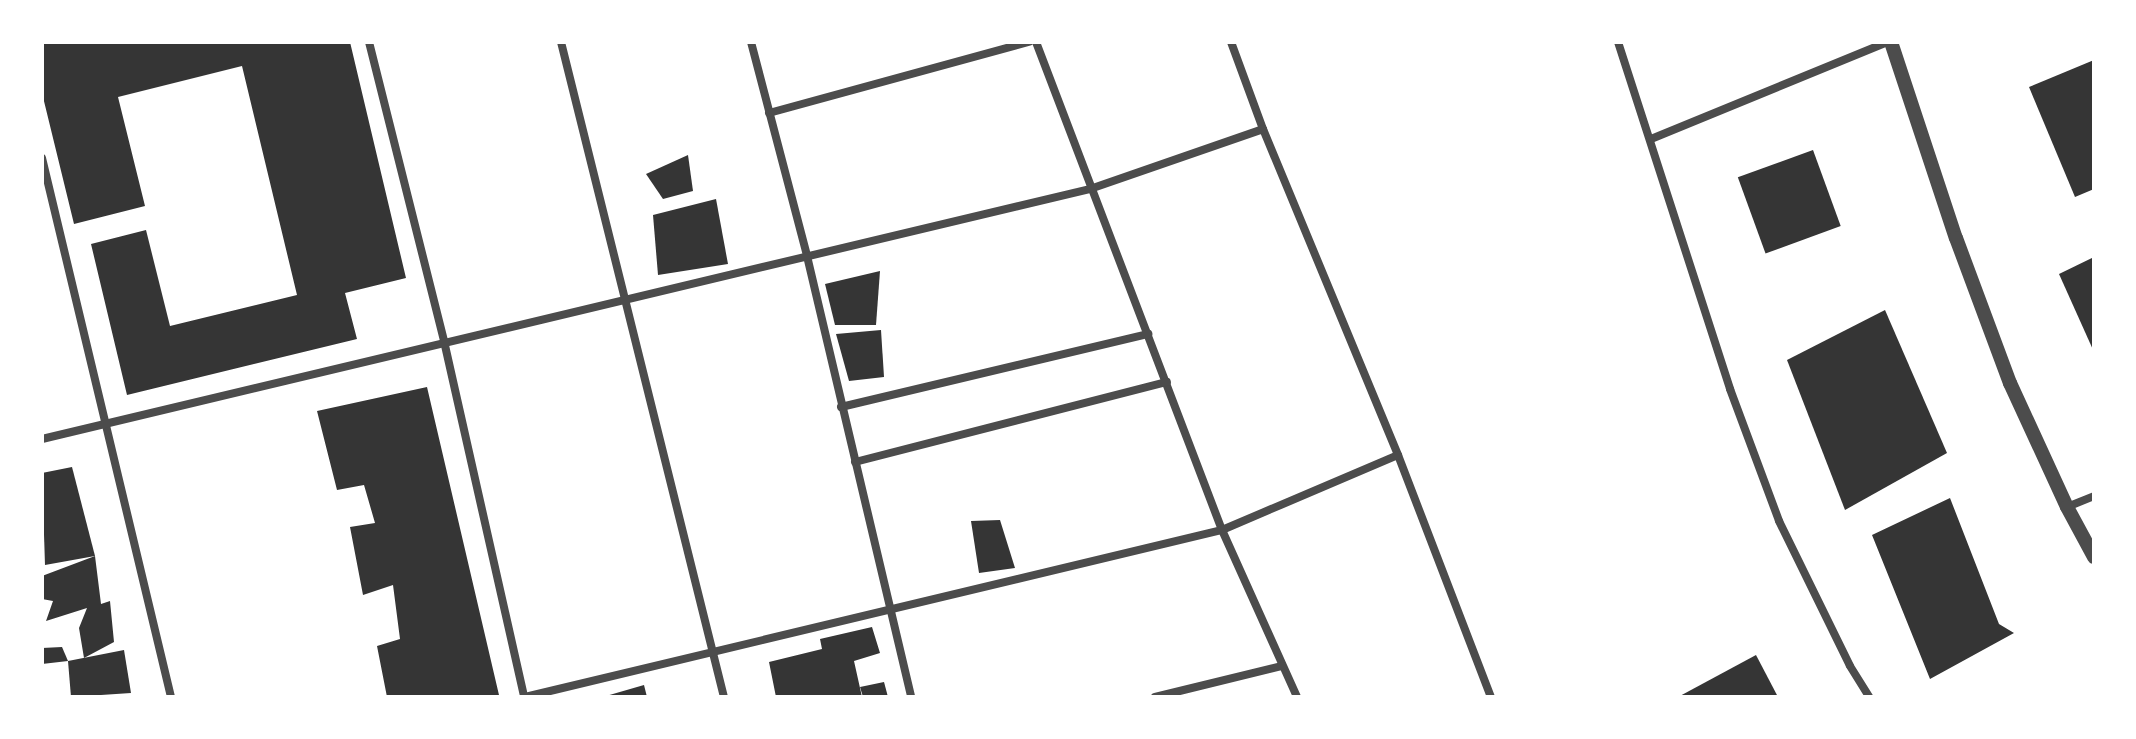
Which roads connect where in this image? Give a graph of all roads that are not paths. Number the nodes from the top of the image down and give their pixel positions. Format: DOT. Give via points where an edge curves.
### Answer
graph roads {
  1 [pos="369,42"];
  2 [pos="561,42"];
  3 [pos="751,42"];
  4 [pos="1029,42"];
  5 [pos="1036,42"];
  6 [pos="1231,42"];
  7 [pos="1618,42"];
  8 [pos="1889,42"];
  9 [pos="769,113"];
  10 [pos="1263,129"];
  11 [pos="1651,139"];
  12 [pos="42,158"];
  13 [pos="1090,189"];
  14 [pos="807,256"];
  15 [pos="628,297"];
  16 [pos="1148,334"];
  17 [pos="444,341"];
  18 [pos="1167,382"];
  19 [pos="841,407"];
  20 [pos="105,422"];
  21 [pos="42,439"];
  22 [pos="1398,455"];
  23 [pos="855,462"];
  24 [pos="2094,496"];
  25 [pos="2067,507"];
  26 [pos="1222,530"];
  27 [pos="2094,557"];
  28 [pos="889,607"];
  29 [pos="714,653"];
  30 [pos="1282,666"];
  31 [pos="171,697"];
  32 [pos="524,697"];
  33 [pos="724,697"];
  34 [pos="911,697"];
  35 [pos="1155,697"];
  36 [pos="1297,697"];
  37 [pos="1491,697"];
  38 [pos="1869,697"];
  1 -- 17 [label="street"];
  2 -- 15 [label="street"];
  3 -- 9 [label="street"];
  4 -- 9 [label="street"];
  5 -- 13 [label="street"];
  6 -- 10 [label="street"];
  7 -- 11 [label="street"];
  8 -- 11 [label="street"];
  8 -- 25 [label="street" via="2010,383"];
  9 -- 14 [label="street"];
  10 -- 13 [label="street"];
  10 -- 22 [label="street"];
  11 -- 38 [label="street" via="1730,389 1779,521"];
  12 -- 20 [label="street"];
  13 -- 14 [label="street"];
  13 -- 16 [label="street"];
  14 -- 15 [label="street"];
  14 -- 19 [label="street"];
  15 -- 17 [label="street"];
  15 -- 29 [label="street"];
  16 -- 18 [label="street"];
  16 -- 19 [label="street"];
  17 -- 20 [label="street"];
  17 -- 32 [label="street"];
  18 -- 23 [label="street"];
  18 -- 26 [label="street"];
  19 -- 23 [label="street"];
  20 -- 21 [label="street"];
  20 -- 31 [label="street"];
  22 -- 26 [label="street"];
  22 -- 37 [label="street"];
  23 -- 28 [label="street"];
  24 -- 25 [label="street"];
  25 -- 27 [label="street"];
  26 -- 28 [label="street"];
  26 -- 30 [label="street"];
  28 -- 29 [label="street"];
  28 -- 34 [label="street"];
  29 -- 32 [label="street"];
  29 -- 33 [label="street"];
  30 -- 35 [label="street"];
  30 -- 36 [label="street"];
}
